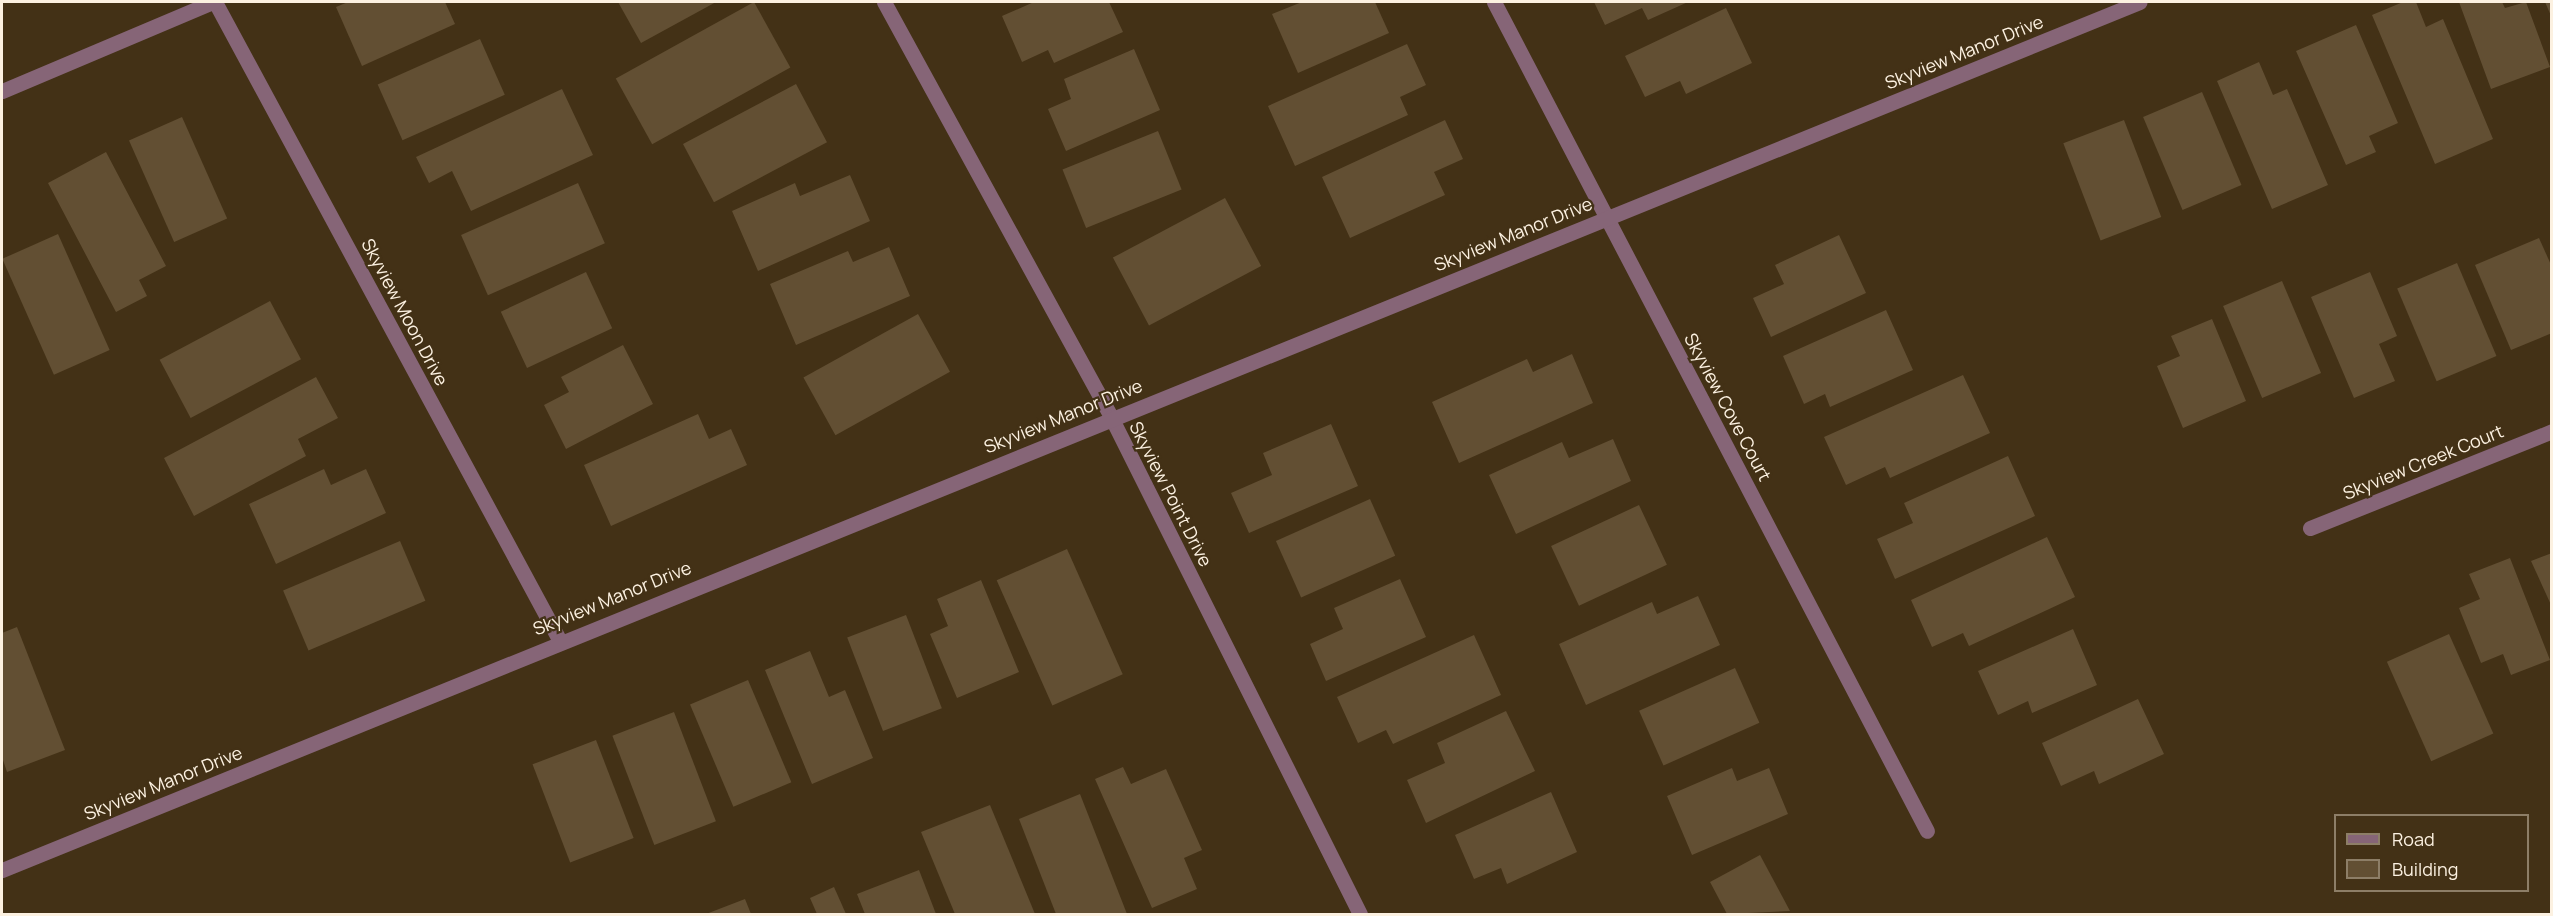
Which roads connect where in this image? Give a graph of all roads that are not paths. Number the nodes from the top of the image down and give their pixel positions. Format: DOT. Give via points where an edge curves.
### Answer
graph roads {
  1 [pos="214,2"];
  2 [pos="884,2"];
  3 [pos="1494,2"];
  4 [pos="2140,2"];
  5 [pos="2,91"];
  6 [pos="1607,217"];
  7 [pos="1111,417"];
  8 [pos="2552,431"];
  9 [pos="2310,528"];
  10 [pos="560,641"];
  11 [pos="1927,831"];
  12 [pos="2,870"];
  13 [pos="1360,915"];
  1 -- 5 [label="street"];
  1 -- 10 [label="street, Skyview Moon Drive"];
  2 -- 7 [label="street, Skyview Point Drive"];
  3 -- 6 [label="street, Skyview Cove Court"];
  4 -- 6 [label="street, Skyview Manor Drive"];
  6 -- 7 [label="street, Skyview Manor Drive"];
  6 -- 11 [label="street, Skyview Cove Court"];
  7 -- 10 [label="street, Skyview Manor Drive"];
  7 -- 13 [label="street, Skyview Point Drive"];
  8 -- 9 [label="street, Skyview Creek Court"];
  10 -- 12 [label="street, Skyview Manor Drive"];
}
